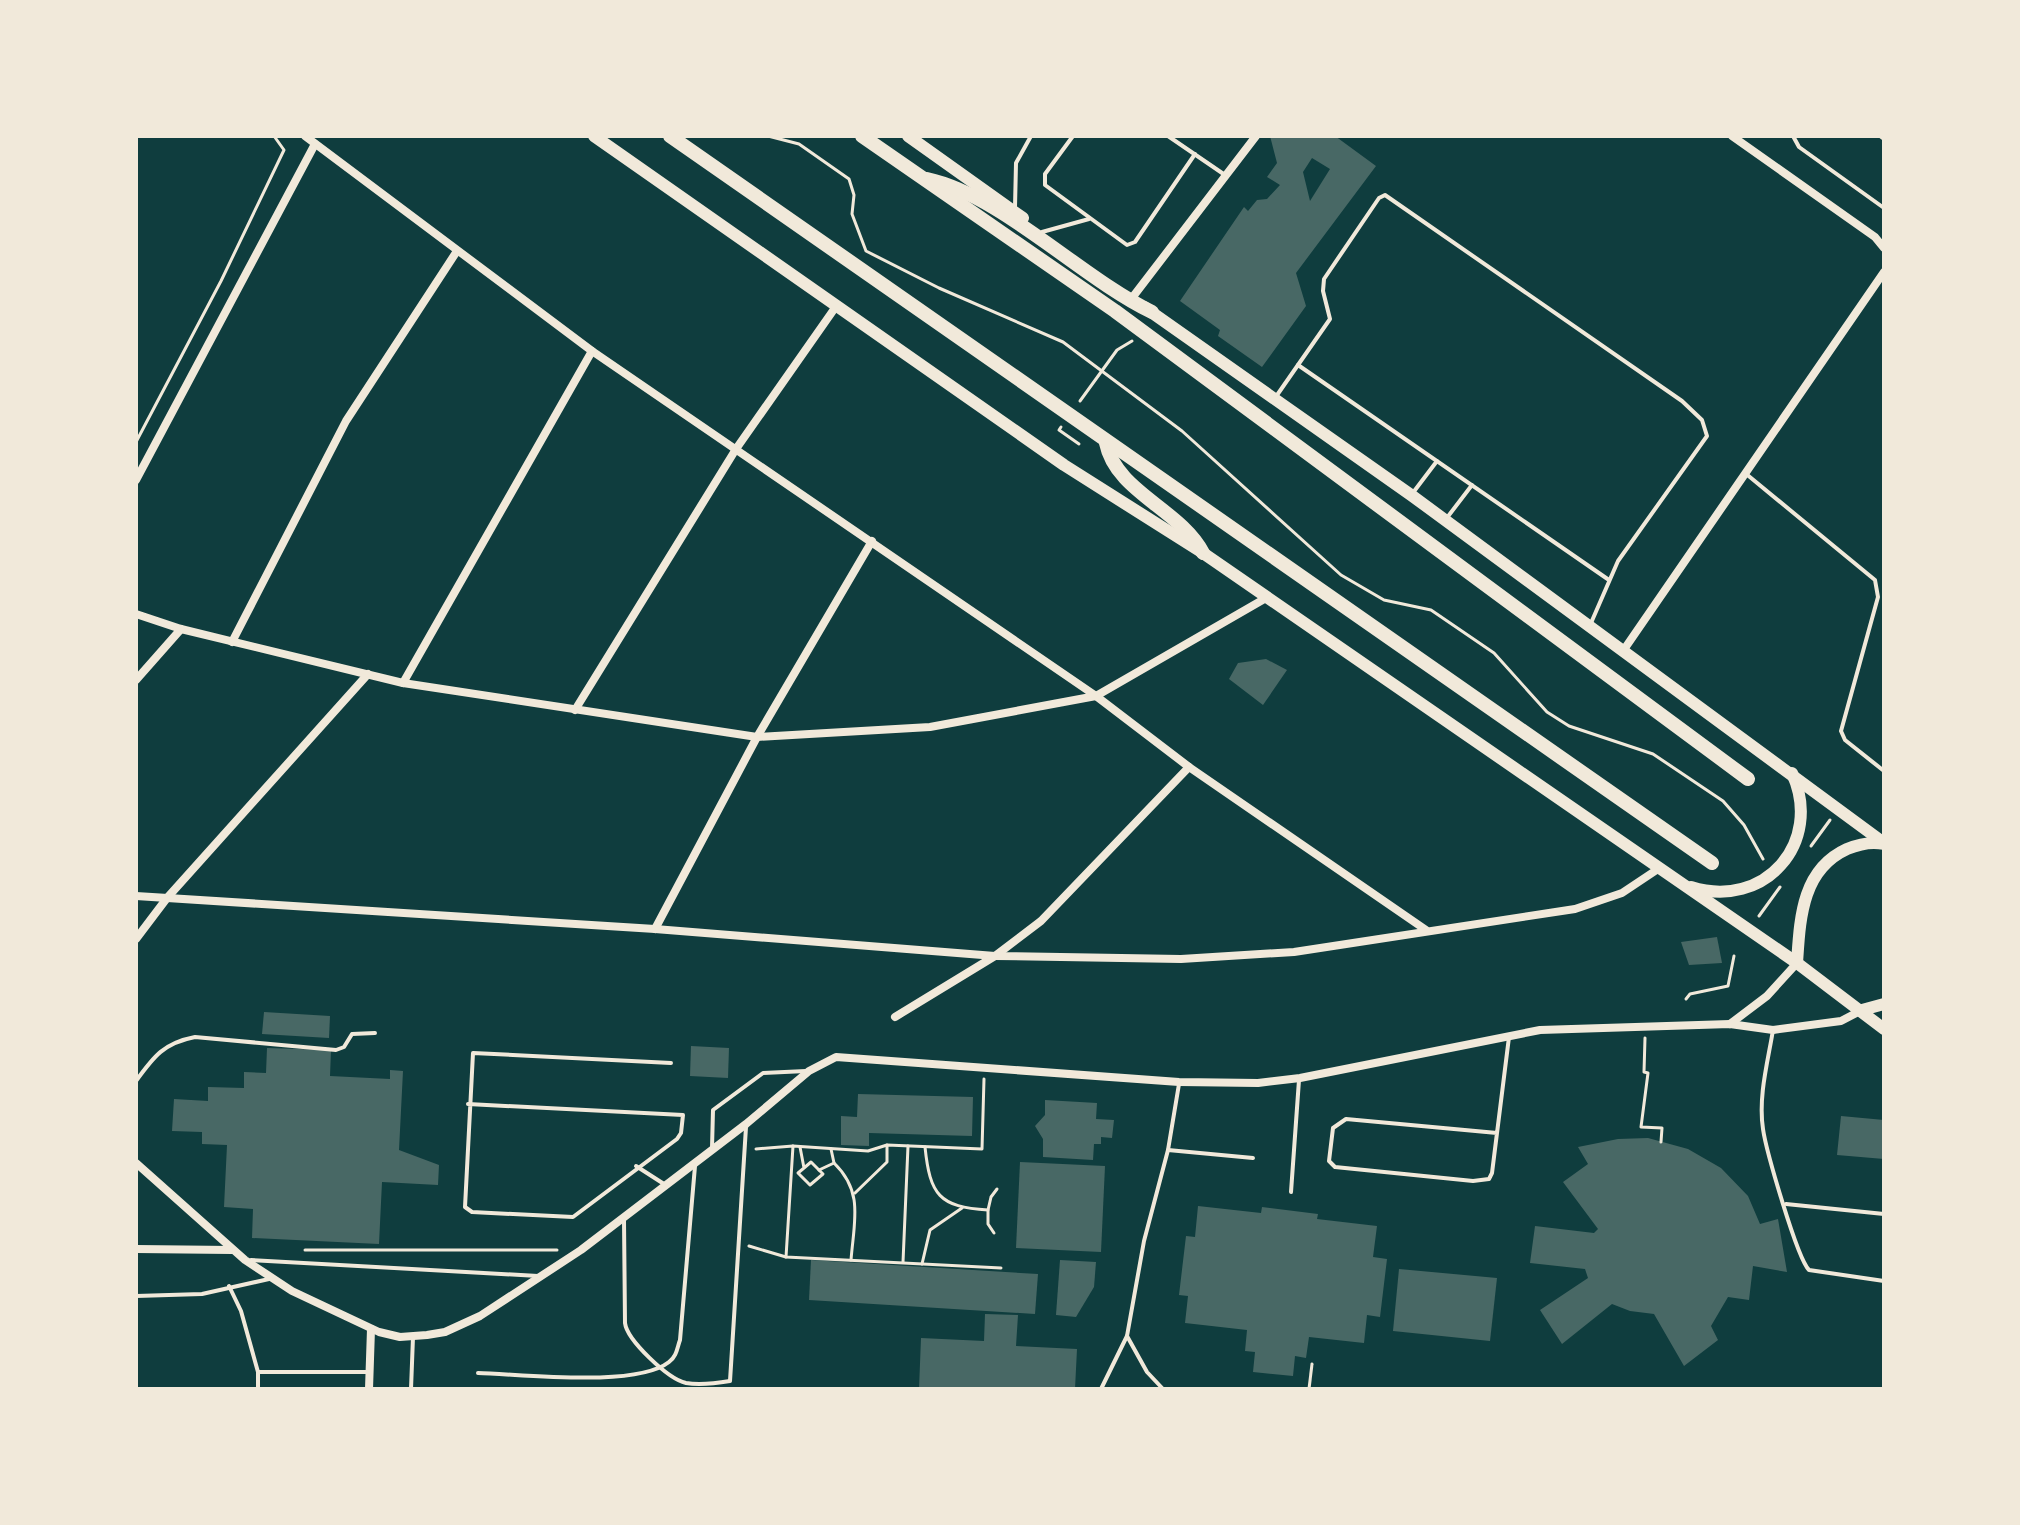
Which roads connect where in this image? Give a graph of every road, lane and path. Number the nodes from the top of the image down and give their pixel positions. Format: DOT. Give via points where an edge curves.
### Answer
graph roads {
  1 [pos="274,136"];
  2 [pos="305,136"];
  3 [pos="594,136"];
  4 [pos="670,136"];
  5 [pos="768,136"];
  6 [pos="862,136"];
  7 [pos="908,136"];
  8 [pos="1031,136"];
  9 [pos="1073,136"];
  10 [pos="1168,136"];
  11 [pos="1256,136"];
  12 [pos="1732,136"];
  13 [pos="1793,136"];
  14 [pos="315,144"];
  15 [pos="1195,154"];
  16 [pos="1227,176"];
  17 [pos="920,177"];
  18 [pos="1884,208"];
  19 [pos="1015,213"];
  20 [pos="1089,219"];
  21 [pos="1042,232"];
  22 [pos="1884,248"];
  23 [pos="457,251"];
  24 [pos="1884,272"];
  25 [pos="1132,298"];
  26 [pos="837,305"];
  27 [pos="1152,312"];
  28 [pos="1140,336"];
  29 [pos="592,351"];
  30 [pos="1298,365"];
  31 [pos="1273,400"];
  32 [pos="1076,407"];
  33 [pos="1067,419"];
  34 [pos="1089,430"];
  35 [pos="136,442"];
  36 [pos="1106,443"];
  37 [pos="1079,444"];
  38 [pos="736,449"];
  39 [pos="1437,461"];
  40 [pos="1064,465"];
  41 [pos="1745,473"];
  42 [pos="136,480"];
  43 [pos="1472,485"];
  44 [pos="1411,495"];
  45 [pos="1445,521"];
  46 [pos="872,541"];
  47 [pos="1203,553"];
  48 [pos="1609,580"];
  49 [pos="1881,597"];
  50 [pos="1266,598"];
  51 [pos="136,614"];
  52 [pos="1590,627"];
  53 [pos="181,629"];
  54 [pos="232,642"];
  55 [pos="1623,651"];
  56 [pos="368,674"];
  57 [pos="136,680"];
  58 [pos="403,683"];
  59 [pos="1096,696"];
  60 [pos="575,710"];
  61 [pos="757,737"];
  62 [pos="1189,767"];
  63 [pos="1884,771"];
  64 [pos="1792,773"];
  65 [pos="1748,779"];
  66 [pos="1884,843"];
  67 [pos="1712,863"];
  68 [pos="1658,869"];
  69 [pos="1772,872"];
  70 [pos="1676,881"];
  71 [pos="136,896"];
  72 [pos="167,898"];
  73 [pos="655,929"];
  74 [pos="1426,930"];
  75 [pos="136,939"];
  76 [pos="995,956"];
  77 [pos="1734,956"];
  78 [pos="1797,963"];
  79 [pos="1686,999"];
  80 [pos="1884,1004"];
  81 [pos="1862,1010"];
  82 [pos="895,1017"];
  83 [pos="1730,1024"];
  84 [pos="1645,1026"];
  85 [pos="1884,1029"];
  86 [pos="1773,1030"];
  87 [pos="375,1033"];
  88 [pos="1509,1035"];
  89 [pos="671,1063"];
  90 [pos="984,1067"];
  91 [pos="809,1071"];
  92 [pos="1300,1078"];
  93 [pos="136,1081"];
  94 [pos="1179,1082"];
  95 [pos="468,1104"];
  96 [pos="746,1124"];
  97 [pos="1497,1133"];
  98 [pos="1661,1142"];
  99 [pos="887,1145"];
  100 [pos="793,1146"];
  101 [pos="908,1146"];
  102 [pos="800,1147"];
  103 [pos="925,1147"];
  104 [pos="831,1149"];
  105 [pos="713,1150"];
  106 [pos="744,1150"];
  107 [pos="1168,1150"];
  108 [pos="1253,1158"];
  109 [pos="136,1163"];
  110 [pos="834,1163"];
  111 [pos="695,1164"];
  112 [pos="636,1166"];
  113 [pos="804,1168"];
  114 [pos="819,1170"];
  115 [pos="666,1185"];
  116 [pos="997,1189"];
  117 [pos="1291,1192"];
  118 [pos="855,1193"];
  119 [pos="1786,1204"];
  120 [pos="962,1208"];
  121 [pos="988,1210"];
  122 [pos="1884,1214"];
  123 [pos="624,1216"];
  124 [pos="994,1233"];
  125 [pos="738,1242"];
  126 [pos="136,1249"];
  127 [pos="233,1250"];
  128 [pos="296,1250"];
  129 [pos="581,1250"];
  130 [pos="786,1257"];
  131 [pos="245,1260"];
  132 [pos="851,1260"];
  133 [pos="903,1263"];
  134 [pos="922,1264"];
  135 [pos="1001,1268"];
  136 [pos="538,1276"];
  137 [pos="271,1278"];
  138 [pos="1884,1281"];
  139 [pos="229,1286"];
  140 [pos="136,1296"];
  141 [pos="371,1329"];
  142 [pos="1127,1336"];
  143 [pos="413,1337"];
  144 [pos="1312,1364"];
  145 [pos="660,1367"];
  146 [pos="258,1372"];
  147 [pos="370,1372"];
  148 [pos="478,1373"];
  149 [pos="258,1389"];
  150 [pos="369,1389"];
  151 [pos="411,1389"];
  152 [pos="1101,1389"];
  153 [pos="1163,1389"];
  154 [pos="1309,1389"];
  1 -- 35 [label="path" via="284,150"];
  2 -- 14 [label="street"];
  3 -- 26 [label="main road"];
  4 -- 34 [label="highway"];
  5 -- 69 [label="path" via="799,144 849,179 852,214 866,251 1063,342 1182,431 1341,575 1384,600 1431,610 1494,653 1547,712 1569,726 1653,754 1723,801"];
  6 -- 17 [label="highway"];
  7 -- 19 [label="main road"];
  8 -- 19 [label="lane" via="1016,163"];
  9 -- 20 [label="lane" via="1044,180 1048,189"];
  10 -- 15 [label="lane"];
  11 -- 16 [label="street"];
  12 -- 22 [label="street"];
  13 -- 18 [label="lane" via="1799,147"];
  14 -- 23 [label="street"];
  14 -- 42 [label="street"];
  15 -- 16 [label="lane"];
  15 -- 20 [label="lane" via="1131,245"];
  16 -- 25 [label="street"];
  17 -- 27 [label="highway" via="963,189"];
  17 -- 65 [label="highway" via="1115,311"];
  19 -- 21 [label="main road"];
  20 -- 21 [label="lane"];
  21 -- 25 [label="main road"];
  23 -- 29 [label="street"];
  23 -- 54 [label="street" via="346,421"];
  24 -- 41 [label="street"];
  25 -- 27 [label="main road"];
  26 -- 38 [label="street"];
  26 -- 40 [label="main road"];
  27 -- 31 [label="main road"];
  28 -- 32 [label="path" via="1117,350"];
  29 -- 38 [label="street"];
  29 -- 58 [label="street"];
  30 -- 31 [label="lane"];
  30 -- 39 [label="lane"];
  30 -- 48 [label="lane" via="1330,319 1324,279 1385,195 1682,401 1707,427 1703,446"];
  31 -- 44 [label="main road"];
  33 -- 37 [label="path" via="1059,430"];
  34 -- 36 [label="highway"];
  34 -- 37 [label="path"];
  36 -- 47 [label="highway" via="1119,472 1184,525"];
  36 -- 67 [label="highway"];
  37 -- 40 [label="path"];
  38 -- 46 [label="street"];
  38 -- 60 [label="street"];
  39 -- 43 [label="lane"];
  39 -- 44 [label="lane"];
  40 -- 47 [label="main road"];
  41 -- 49 [label="lane" via="1867,570"];
  41 -- 55 [label="street"];
  43 -- 45 [label="lane"];
  43 -- 48 [label="lane"];
  44 -- 45 [label="main road"];
  45 -- 52 [label="main road"];
  46 -- 59 [label="street"];
  46 -- 61 [label="street"];
  47 -- 50 [label="main road"];
  48 -- 52 [label="lane"];
  49 -- 63 [label="lane" via="1841,724 1845,740"];
  50 -- 59 [label="street"];
  50 -- 68 [label="main road"];
  51 -- 53 [label="street"];
  52 -- 55 [label="main road"];
  53 -- 54 [label="street"];
  53 -- 57 [label="street"];
  54 -- 56 [label="street"];
  55 -- 64 [label="main road"];
  56 -- 58 [label="street"];
  56 -- 72 [label="street"];
  58 -- 60 [label="street"];
  59 -- 61 [label="street" via="930,727"];
  59 -- 62 [label="street"];
  60 -- 61 [label="street"];
  61 -- 73 [label="street"];
  62 -- 74 [label="street"];
  62 -- 76 [label="street" via="1041,921"];
  64 -- 66 [label="main road"];
  64 -- 69 [label="main road" via="1803,820 1794,847"];
  66 -- 78 [label="main road" via="1857,846 1820,869 1802,909"];
  68 -- 70 [label="main road"];
  68 -- 74 [label="street" via="1622,893 1575,909"];
  69 -- 70 [label="main road" via="1752,885 1724,891"];
  70 -- 78 [label="main road"];
  71 -- 72 [label="street"];
  72 -- 73 [label="street"];
  72 -- 75 [label="street"];
  73 -- 76 [label="street"];
  74 -- 76 [label="street" via="1294,952 1181,959"];
  76 -- 82 [label="street"];
  77 -- 79 [label="path" via="1728,986"];
  78 -- 81 [label="main road"];
  78 -- 83 [label="street" via="1767,996"];
  80 -- 81 [label="main road"];
  81 -- 85 [label="main road"];
  81 -- 86 [label="street" via="1841,1021"];
  83 -- 84 [label="street"];
  83 -- 86 [label="street"];
  84 -- 88 [label="street"];
  84 -- 98 [label="path" via="1648,1073 1641,1127 1662,1128"];
  86 -- 119 [label="lane" via="1763,1128"];
  87 -- 93 [label="lane" via="352,1034 336,1050 195,1037 158,1050"];
  88 -- 92 [label="street"];
  88 -- 97 [label="lane"];
  89 -- 95 [label="lane" via="476,1052 471,1056"];
  90 -- 91 [label="street" via="848,1056"];
  90 -- 94 [label="street"];
  90 -- 103 [label="path" via="982,1149"];
  91 -- 96 [label="street"];
  91 -- 105 [label="lane" via="763,1073 713,1110"];
  92 -- 94 [label="street"];
  92 -- 117 [label="lane"];
  94 -- 107 [label="lane"];
  95 -- 112 [label="lane" via="683,1115 679,1136"];
  95 -- 112 [label="lane" via="465,1203 472,1212 569,1218"];
  96 -- 105 [label="street"];
  96 -- 106 [label="lane"];
  97 -- 97 [label="lane" via="1346,1119 1333,1128 1329,1161 1335,1167 1483,1181 1492,1173"];
  99 -- 101 [label="path"];
  99 -- 104 [label="path" via="868,1151"];
  99 -- 118 [label="path" via="887,1162"];
  100 -- 102 [label="path"];
  100 -- 106 [label="path"];
  100 -- 130 [label="path"];
  101 -- 103 [label="path"];
  101 -- 133 [label="path"];
  102 -- 104 [label="path"];
  102 -- 113 [label="path"];
  103 -- 120 [label="path" via="928,1178 939,1198"];
  104 -- 110 [label="path"];
  105 -- 111 [label="street"];
  106 -- 125 [label="lane"];
  107 -- 108 [label="lane"];
  107 -- 142 [label="lane"];
  109 -- 127 [label="street"];
  110 -- 114 [label="path"];
  110 -- 118 [label="path"];
  111 -- 115 [label="street"];
  111 -- 145 [label="lane" via="680,1340 676,1355"];
  112 -- 115 [label="lane"];
  113 -- 114 [label="path" via="811,1162"];
  113 -- 114 [label="path" via="798,1173 810,1185 823,1174"];
  115 -- 123 [label="street"];
  116 -- 121 [label="path"];
  118 -- 132 [label="path"];
  119 -- 122 [label="lane"];
  119 -- 138 [label="lane" via="1796,1251 1809,1270"];
  120 -- 121 [label="path"];
  120 -- 134 [label="path" via="930,1230"];
  121 -- 124 [label="path"];
  123 -- 129 [label="street"];
  123 -- 145 [label="lane" via="625,1330"];
  125 -- 130 [label="path"];
  125 -- 145 [label="lane" via="732,1379 686,1383"];
  126 -- 127 [label="street"];
  127 -- 131 [label="street"];
  128 -- 129 [label="path"];
  129 -- 136 [label="street"];
  130 -- 132 [label="path"];
  131 -- 136 [label="lane"];
  131 -- 137 [label="street"];
  132 -- 133 [label="path"];
  133 -- 134 [label="path"];
  134 -- 135 [label="path"];
  136 -- 143 [label="street" via="462,1325"];
  137 -- 139 [label="lane"];
  137 -- 141 [label="street"];
  139 -- 140 [label="lane" via="202,1294"];
  139 -- 146 [label="lane"];
  141 -- 143 [label="street"];
  141 -- 147 [label="street"];
  142 -- 152 [label="lane"];
  142 -- 153 [label="lane"];
  143 -- 151 [label="lane"];
  144 -- 154 [label="path"];
  145 -- 148 [label="lane" via="605,1378"];
  146 -- 147 [label="lane"];
  146 -- 149 [label="lane"];
  147 -- 150 [label="street"];
}
